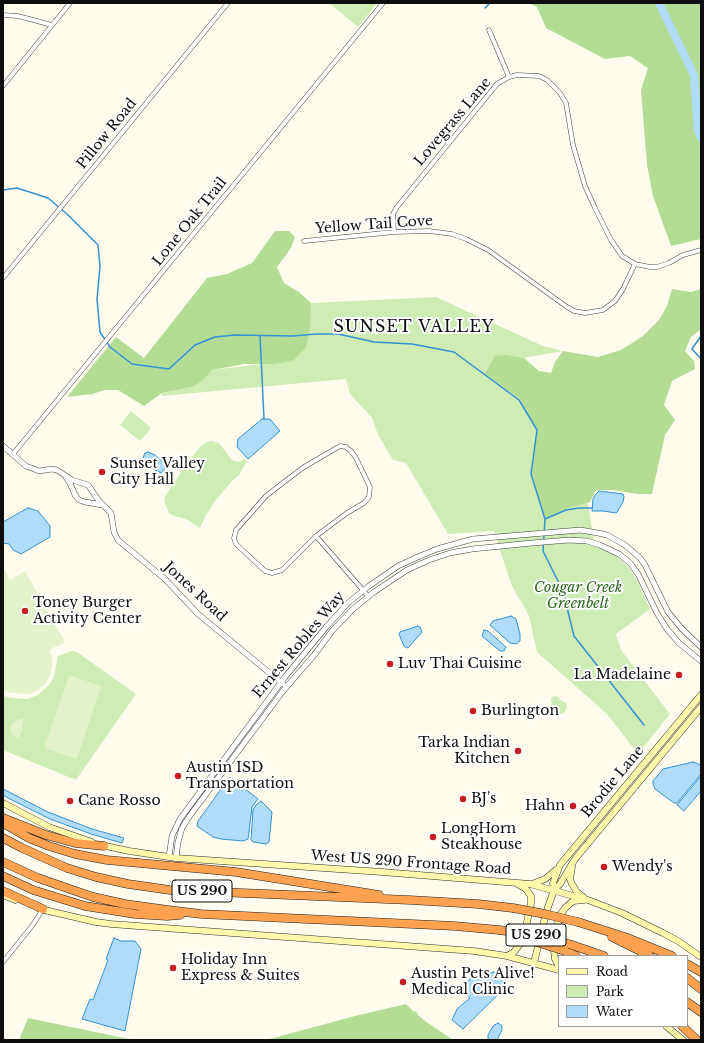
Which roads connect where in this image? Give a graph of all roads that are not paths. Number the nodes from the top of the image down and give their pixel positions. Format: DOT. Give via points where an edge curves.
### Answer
graph roads {
  1 [pos="70,3"];
  2 [pos="228,3"];
  3 [pos="383,3"];
  4 [pos="3,15"];
  5 [pos="52,25"];
  6 [pos="489,30"];
  7 [pos="509,77"];
  8 [pos="3,86"];
  9 [pos="394,232"];
  10 [pos="304,241"];
  11 [pos="701,250"];
  12 [pos="635,264"];
  13 [pos="3,278"];
  14 [pos="3,446"];
  15 [pos="13,454"];
  16 [pos="63,473"];
  17 [pos="102,505"];
  18 [pos="316,536"];
  19 [pos="363,591"];
  20 [pos="368,596"];
  21 [pos="701,647"];
  22 [pos="701,662"];
  23 [pos="281,682"];
  24 [pos="287,687"];
  25 [pos="701,695"];
  26 [pos="265,703"];
  27 [pos="701,707"];
  28 [pos="271,708"];
  29 [pos="239,738"];
  30 [pos="245,742"];
  31 [pos="655,750"];
  32 [pos="639,782"];
  33 [pos="3,803"];
  34 [pos="3,818"];
  35 [pos="3,823"];
  36 [pos="3,838"];
  37 [pos="104,846"];
  38 [pos="169,857"];
  39 [pos="176,858"];
  40 [pos="575,859"];
  41 [pos="3,862"];
  42 [pos="560,865"];
  43 [pos="3,876"];
  44 [pos="514,883"];
  45 [pos="530,884"];
  46 [pos="554,890"];
  47 [pos="3,891"];
  48 [pos="3,896"];
  49 [pos="410,900"];
  50 [pos="588,900"];
  51 [pos="43,909"];
  52 [pos="201,914"];
  53 [pos="593,928"];
  54 [pos="499,930"];
  55 [pos="574,955"];
  56 [pos="601,955"];
  57 [pos="648,955"];
  58 [pos="670,955"];
  59 [pos="507,956"];
  60 [pos="701,957"];
  61 [pos="3,962"];
  62 [pos="534,963"];
  63 [pos="558,964"];
  64 [pos="688,965"];
  65 [pos="558,970"];
  66 [pos="701,972"];
  67 [pos="688,979"];
  68 [pos="701,989"];
  69 [pos="688,1003"];
  70 [pos="701,1012"];
  71 [pos="667,1027"];
  72 [pos="683,1027"];
  73 [pos="683,1040"];
  74 [pos="697,1040"];
  1 -- 5 [label="street"];
  2 -- 13 [label="street, Pillow Road"];
  3 -- 15 [label="street, Lone Oak Trail"];
  4 -- 5 [label="street" via="18,16"];
  5 -- 8 [label="street"];
  6 -- 7 [label="street"];
  7 -- 9 [label="street, Lovegrass Lane" via="497,84 397,207 393,214"];
  7 -- 12 [label="street, Lovegrass Lane" via="539,76 560,93 566,103 578,166 590,198 613,244 622,256"];
  9 -- 10 [label="street, Yellow Tail Cove"];
  9 -- 12 [label="street, Yellow Tail Cove" via="439,232 466,238 488,250 567,307 580,313 596,312 616,301"];
  11 -- 12 [label="street, Lovegrass Lane" via="657,267"];
  14 -- 15 [label="street, Jones Road"];
  15 -- 16 [label="street, Jones Road" via="26,466 39,471 52,469"];
  16 -- 17 [label="street, Jones Road" via="72,480 88,485"];
  16 -- 17 [label="street" via="78,500"];
  17 -- 23 [label="street, Jones Road" via="111,513 118,540 165,579 198,614"];
  18 -- 18 [label="street" via="369,497 370,487 356,458 346,447 335,448 304,467 266,496 236,530 234,538 239,547 265,571 272,573 282,570"];
  18 -- 19 [label="street"];
  19 -- 20 [label="street"];
  19 -- 21 [label="street, Ernest Robles Way" via="398,566 437,549 472,539 580,530 593,532 607,535 633,551 645,565 676,622"];
  19 -- 23 [label="street, Ernest Robles Way" via="340,611"];
  20 -- 22 [label="street, Ernest Robles Way" via="408,570 450,553 550,541 587,541 619,554 630,564 638,574 667,629"];
  20 -- 24 [label="street, Ernest Robles Way" via="332,631"];
  23 -- 24 [label="street, Jones Road"];
  23 -- 26 [label="street, Ernest Robles Way"];
  24 -- 28 [label="street, Ernest Robles Way"];
  25 -- 31 [label="main road, Brodie Lane"];
  26 -- 28 [label="street"];
  26 -- 29 [label="street, Ernest Robles Way"];
  27 -- 32 [label="main road, Brodie Lane"];
  28 -- 30 [label="street, Ernest Robles Way"];
  29 -- 30 [label="street"];
  29 -- 38 [label="street, Ernest Robles Way" via="180,819 172,836"];
  30 -- 39 [label="street, Ernest Robles Way" via="182,828"];
  31 -- 32 [label="main road" via="652,760 638,778"];
  31 -- 42 [label="main road, Brodie Lane"];
  32 -- 40 [label="main road, Brodie Lane"];
  33 -- 37 [label="main road, West US 290 Frontage Road" via="49,827"];
  34 -- 37 [label="highway" via="67,841"];
  35 -- 49 [label="highway" via="29,838 75,854 107,860 236,872"];
  36 -- 49 [label="highway, US 290" via="67,868 128,884 170,890"];
  37 -- 38 [label="main road, West US 290 Frontage Road"];
  38 -- 39 [label="main road, West US 290 Frontage Road"];
  39 -- 44 [label="main road, West US 290 Frontage Road"];
  40 -- 46 [label="main road, Brodie Lane"];
  40 -- 50 [label="main road" via="570,880 577,892"];
  41 -- 52 [label="highway, US 290" via="38,878 93,897"];
  42 -- 45 [label="main road" via="545,879"];
  42 -- 46 [label="main road, Brodie Lane" via="552,882"];
  43 -- 52 [label="highway" via="45,894 91,907 167,916"];
  44 -- 45 [label="main road, West US 290 Frontage Road"];
  44 -- 59 [label="main road" via="526,889 531,896 531,904 523,940 514,952"];
  45 -- 46 [label="main road, West US 290 Frontage Road"];
  46 -- 50 [label="main road, West US 290 Frontage Road"];
  46 -- 62 [label="main road, Brodie Lane"];
  47 -- 51 [label="highway"];
  48 -- 51 [label="main road"];
  49 -- 53 [label="highway, US 290, bridge" via="513,908 578,922"];
  50 -- 60 [label="main road, West US 290 Frontage Road" via="646,924"];
  50 -- 63 [label="main road" via="573,902 559,917 554,951"];
  51 -- 59 [label="main road" via="111,924 452,949"];
  51 -- 61 [label="street"];
  52 -- 54 [label="highway, US 290"];
  53 -- 57 [label="highway, US 290"];
  53 -- 58 [label="highway" via="625,937"];
  54 -- 55 [label="highway, bridge"];
  54 -- 56 [label="highway, US 290, bridge" via="537,935"];
  59 -- 62 [label="main road"];
  62 -- 65 [label="main road"];
  64 -- 66 [label="highway"];
  67 -- 68 [label="highway"];
  69 -- 70 [label="highway"];
  71 -- 73 [label="main road"];
  72 -- 74 [label="highway"];
}
